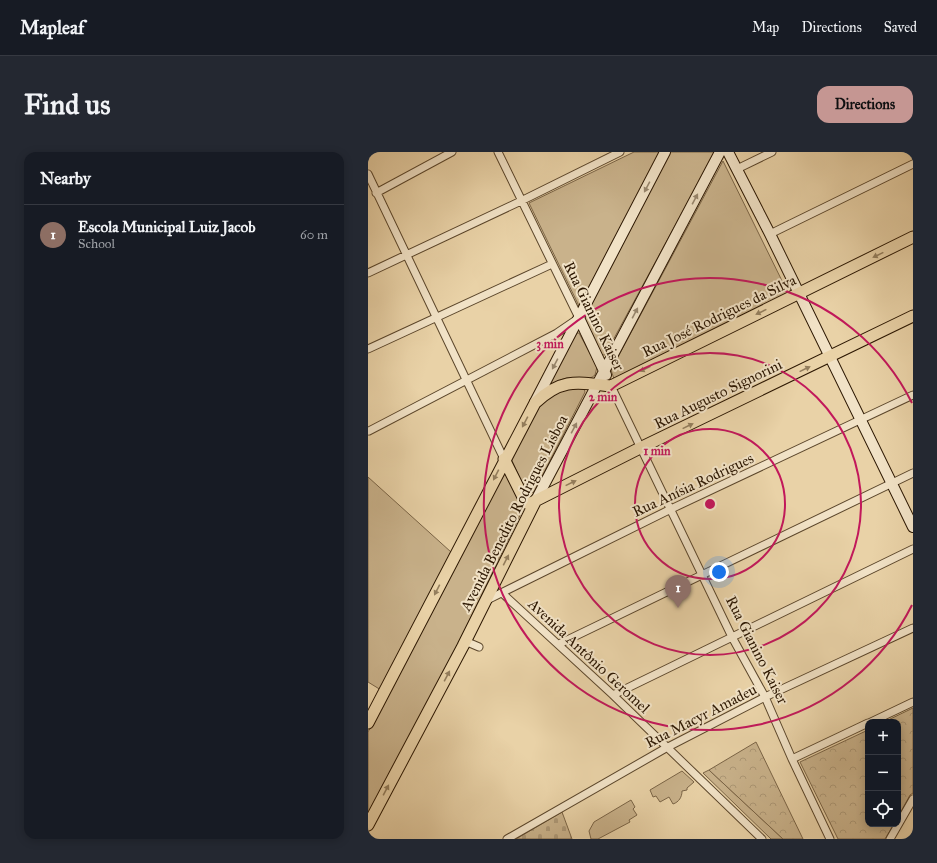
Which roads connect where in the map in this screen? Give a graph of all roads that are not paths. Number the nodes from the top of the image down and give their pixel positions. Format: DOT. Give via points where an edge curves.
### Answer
graph roads {
  1 [pos="452,152"];
  2 [pos="498,152"];
  3 [pos="620,152"];
  4 [pos="665,152"];
  5 [pos="720,152"];
  6 [pos="728,152"];
  7 [pos="772,152"];
  8 [pos="913,164"];
  9 [pos="737,169"];
  10 [pos="368,174"];
  11 [pos="376,193"];
  12 [pos="521,201"];
  13 [pos="770,234"];
  14 [pos="913,237"];
  15 [pos="406,255"];
  16 [pos="552,264"];
  17 [pos="368,273"];
  18 [pos="799,294"];
  19 [pos="437,316"];
  20 [pos="913,316"];
  21 [pos="579,318"];
  22 [pos="557,333"];
  23 [pos="566,342"];
  24 [pos="368,349"];
  25 [pos="830,358"];
  26 [pos="604,371"];
  27 [pos="466,380"];
  28 [pos="597,384"];
  29 [pos="611,386"];
  30 [pos="913,395"];
  31 [pos="535,403"];
  32 [pos="861,420"];
  33 [pos="369,431"];
  34 [pos="640,448"];
  35 [pos="504,459"];
  36 [pos="913,473"];
  37 [pos="892,484"];
  38 [pos="536,500"];
  39 [pos="671,509"];
  40 [pos="913,527"];
  41 [pos="913,549"];
  42 [pos="702,575"];
  43 [pos="502,593"];
  44 [pos="485,601"];
  45 [pos="913,628"];
  46 [pos="732,637"];
  47 [pos="464,643"];
  48 [pos="559,644"];
  49 [pos="477,649"];
  50 [pos="613,695"];
  51 [pos="765,697"];
  52 [pos="913,702"];
  53 [pos="877,719"];
  54 [pos="368,723"];
  55 [pos="865,724"];
  56 [pos="666,748"];
  57 [pos="792,760"];
  58 [pos="913,799"];
  59 [pos="368,825"];
  60 [pos="507,839"];
  61 [pos="762,839"];
  62 [pos="830,839"];
  63 [pos="890,839"];
  1 -- 11 [label="street"];
  2 -- 12 [label="street, Rua Gianino Kaiser"];
  3 -- 12 [label="street"];
  4 -- 21 [label="main road, one-way"];
  26 -- 5 [label="main road, Avenida Benedito Rodrigues Lisboa, one-way"];
  6 -- 9 [label="main road"];
  7 -- 9 [label="street"];
  8 -- 13 [label="street"];
  9 -- 13 [label="main road"];
  10 -- 11 [label="street"];
  11 -- 15 [label="street"];
  12 -- 15 [label="street"];
  12 -- 16 [label="street, Rua Gianino Kaiser"];
  13 -- 18 [label="main road"];
  14 -- 18 [label="main road, Rua José Rodrigues da Silva, one-way"];
  15 -- 17 [label="street"];
  15 -- 19 [label="street"];
  16 -- 19 [label="street"];
  16 -- 21 [label="street, Rua Gianino Kaiser"];
  18 -- 25 [label="main road"];
  18 -- 29 [label="main road, Rua José Rodrigues da Silva, one-way"];
  19 -- 24 [label="street"];
  19 -- 27 [label="street"];
  20 -- 25 [label="main road, Rua Augusto Signorini"];
  21 -- 22 [label="street"];
  21 -- 23 [label="main road"];
  21 -- 26 [label="main road, Rua Gianino Kaiser"];
  22 -- 23 [label="street" via="563,336"];
  22 -- 27 [label="street"];
  23 -- 31 [label="main road, one-way"];
  25 -- 32 [label="main road"];
  34 -- 25 [label="main road, Rua Augusto Signorini, one-way"];
  26 -- 28 [label="main road, Avenida Benedito Rodrigues Lisboa"];
  26 -- 29 [label="main road, Rua Gianino Kaiser"];
  27 -- 33 [label="street"];
  27 -- 35 [label="street"];
  28 -- 29 [label="main road"];
  28 -- 31 [label="main road" via="560,385"];
  38 -- 28 [label="main road, Avenida Benedito Rodrigues Lisboa, one-way"];
  29 -- 34 [label="street, Rua Gianino Kaiser"];
  30 -- 32 [label="street, Rua Anísia Rodrigues"];
  31 -- 35 [label="main road, one-way"];
  32 -- 37 [label="main road"];
  32 -- 39 [label="street, Rua Anísia Rodrigues"];
  38 -- 34 [label="main road, Rua Augusto Signorini, one-way"];
  34 -- 39 [label="street, Rua Gianino Kaiser"];
  35 -- 38 [label="main road" via="526,503"];
  35 -- 54 [label="main road, one-way"];
  36 -- 37 [label="street"];
  37 -- 40 [label="main road"];
  37 -- 42 [label="street"];
  44 -- 38 [label="main road, Avenida Benedito Rodrigues Lisboa, one-way"];
  39 -- 42 [label="street, Rua Gianino Kaiser"];
  39 -- 43 [label="street, Rua Anísia Rodrigues"];
  41 -- 46 [label="street"];
  42 -- 46 [label="street, Rua Gianino Kaiser"];
  42 -- 48 [label="street"];
  43 -- 44 [label="street, Rua Anísia Rodrigues"];
  43 -- 48 [label="street, Avenida Antônio Geromel"];
  44 -- 47 [label="main road, Avenida Benedito Rodrigues Lisboa"];
  45 -- 51 [label="street, Rua Macyr Amadeu"];
  46 -- 50 [label="street"];
  46 -- 51 [label="street, Rua Gianino Kaiser"];
  47 -- 49 [label="street"];
  59 -- 47 [label="main road, Avenida Benedito Rodrigues Lisboa, one-way"];
  48 -- 50 [label="street, Avenida Antônio Geromel"];
  50 -- 56 [label="street, Avenida Antônio Geromel"];
  51 -- 56 [label="street, Rua Macyr Amadeu"];
  51 -- 57 [label="street, Rua Gianino Kaiser"];
  52 -- 53 [label="street"];
  55 -- 57 [label="street"];
  56 -- 60 [label="street, Rua Macyr Amadeu"];
  56 -- 61 [label="street, Avenida Antônio Geromel"];
  57 -- 62 [label="street, Rua Gianino Kaiser"];
  58 -- 63 [label="street"];
}
